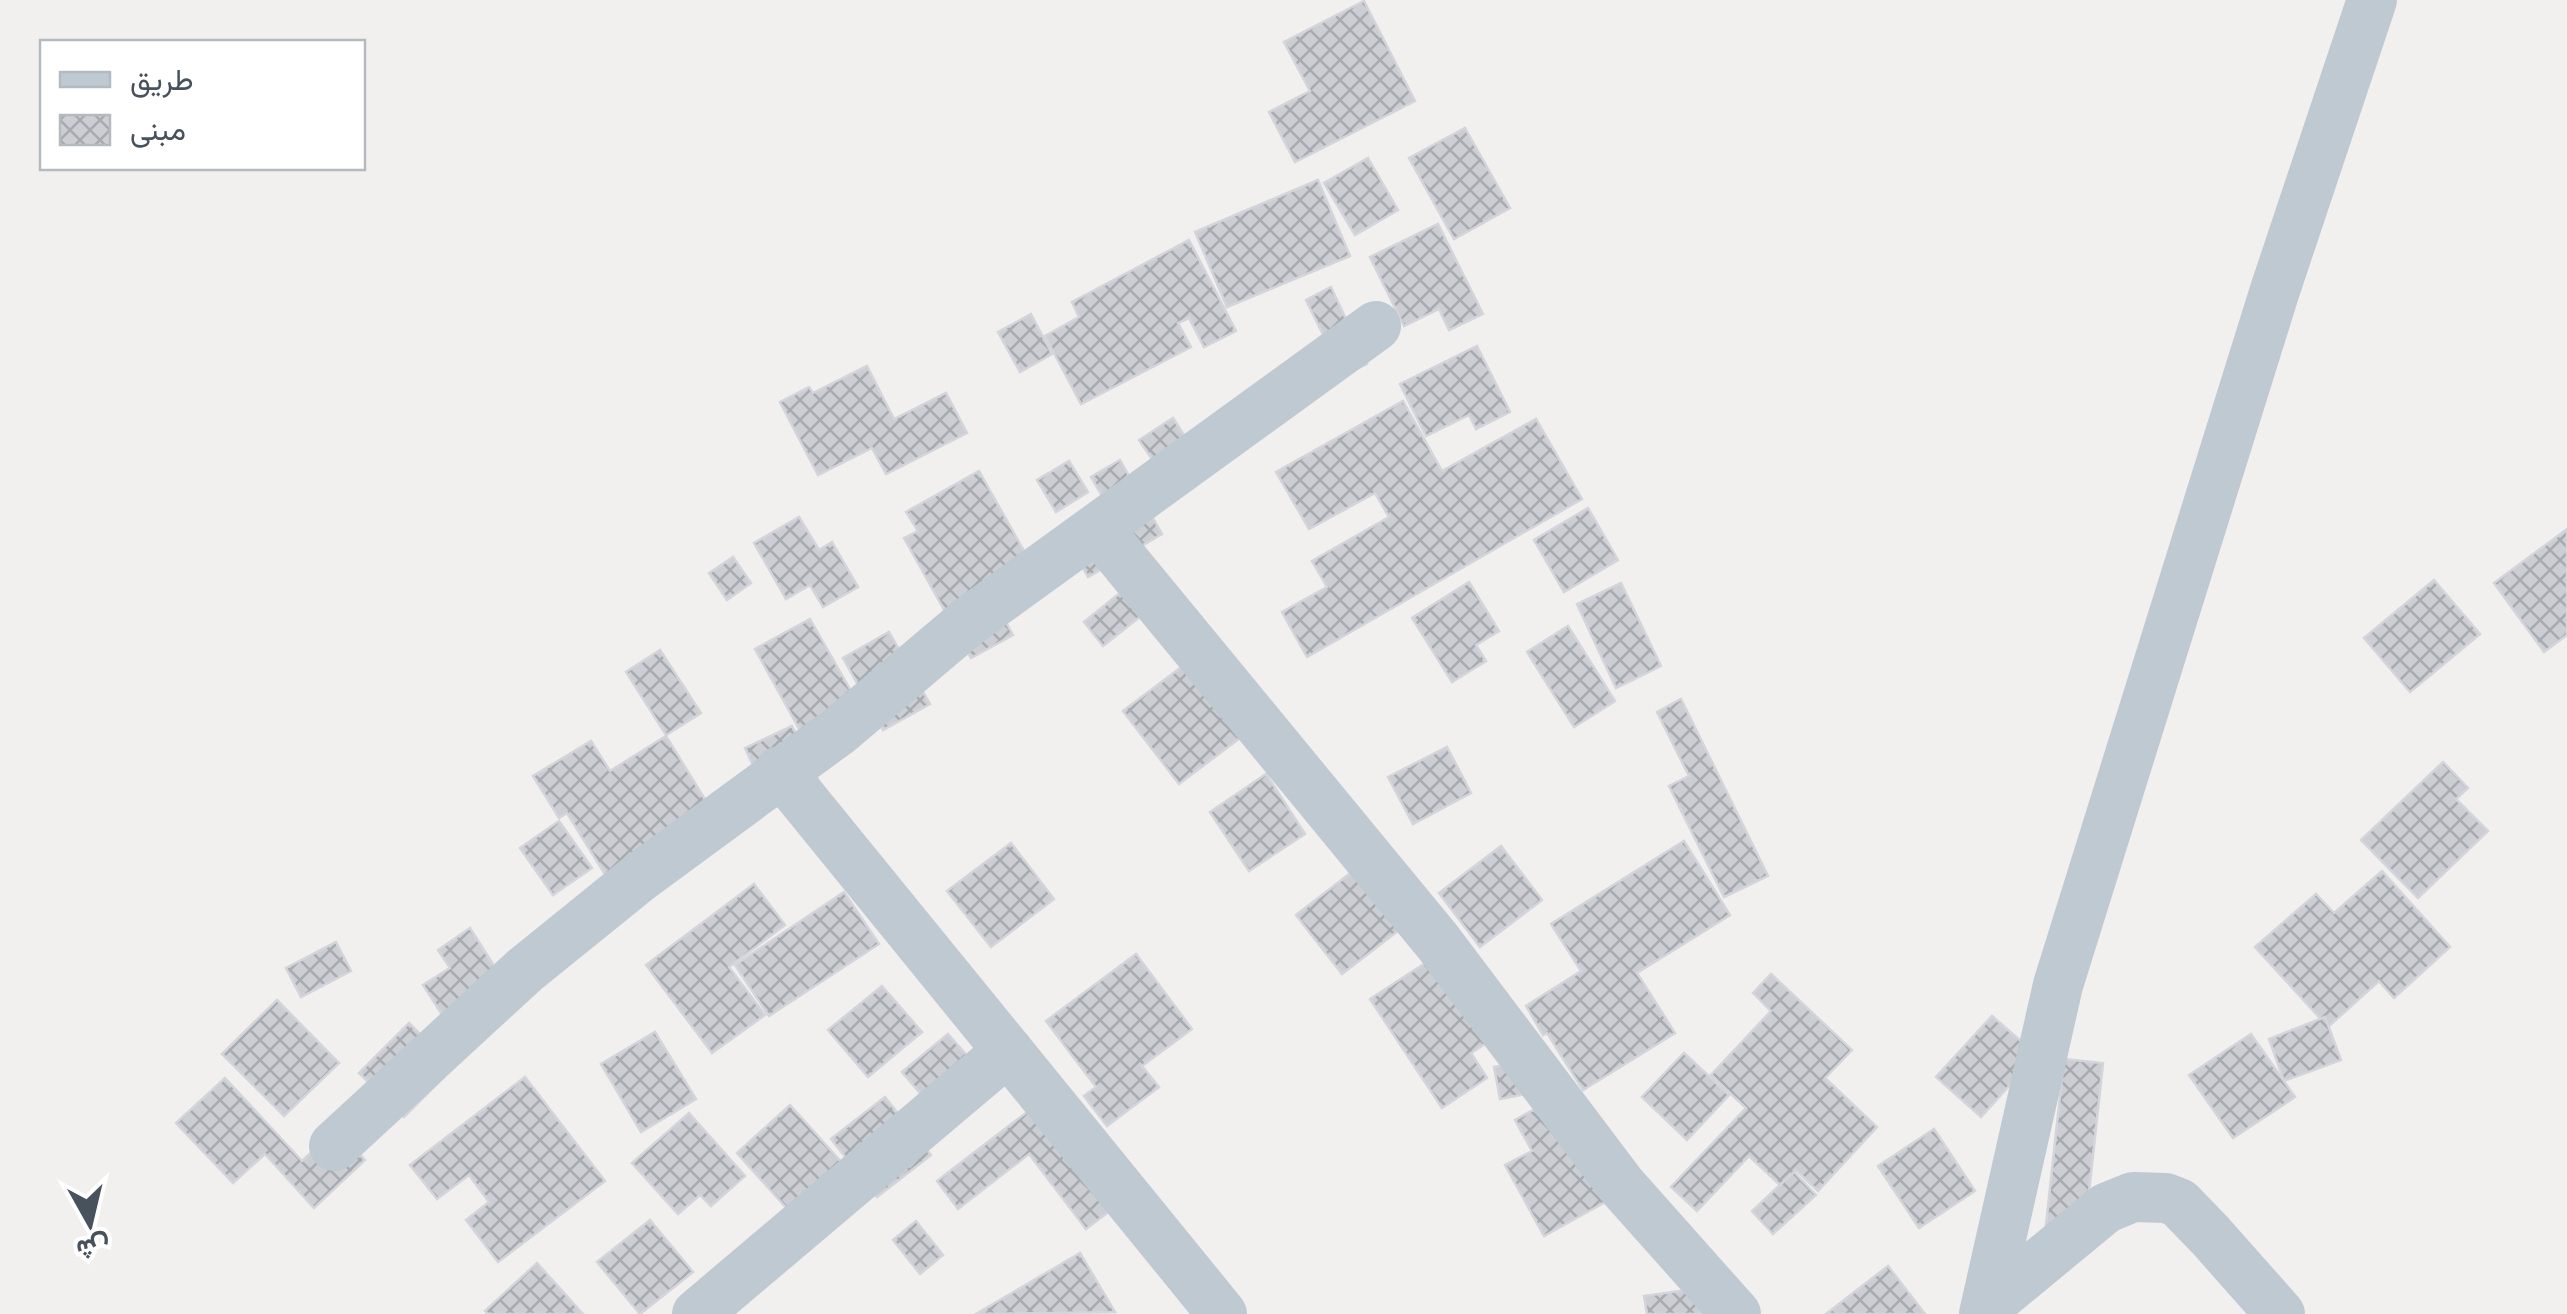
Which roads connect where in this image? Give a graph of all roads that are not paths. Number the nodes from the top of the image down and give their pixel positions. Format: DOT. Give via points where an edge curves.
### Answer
graph roads {
  1 [pos="2372,0"];
  2 [pos="1376,326"];
  3 [pos="1098,529"];
  4 [pos="780,771"];
  5 [pos="1008,1051"];
  6 [pos="334,1146"];
  7 [pos="1985,1310"];
  8 [pos="697,1314"];
  9 [pos="1222,1314"];
  10 [pos="1736,1314"];
  11 [pos="2280,1314"];
  1 -- 7 [label="street" via="2058,985"];
  2 -- 3 [label="street"];
  3 -- 4 [label="street" via="968,621 880,698"];
  3 -- 10 [label="street" via="1438,942 1622,1186"];
  4 -- 5 [label="street"];
  4 -- 6 [label="street" via="525,970"];
  5 -- 8 [label="street"];
  5 -- 9 [label="street"];
  7 -- 11 [label="street" via="2106,1208 2133,1197 2179,1203"];
}
